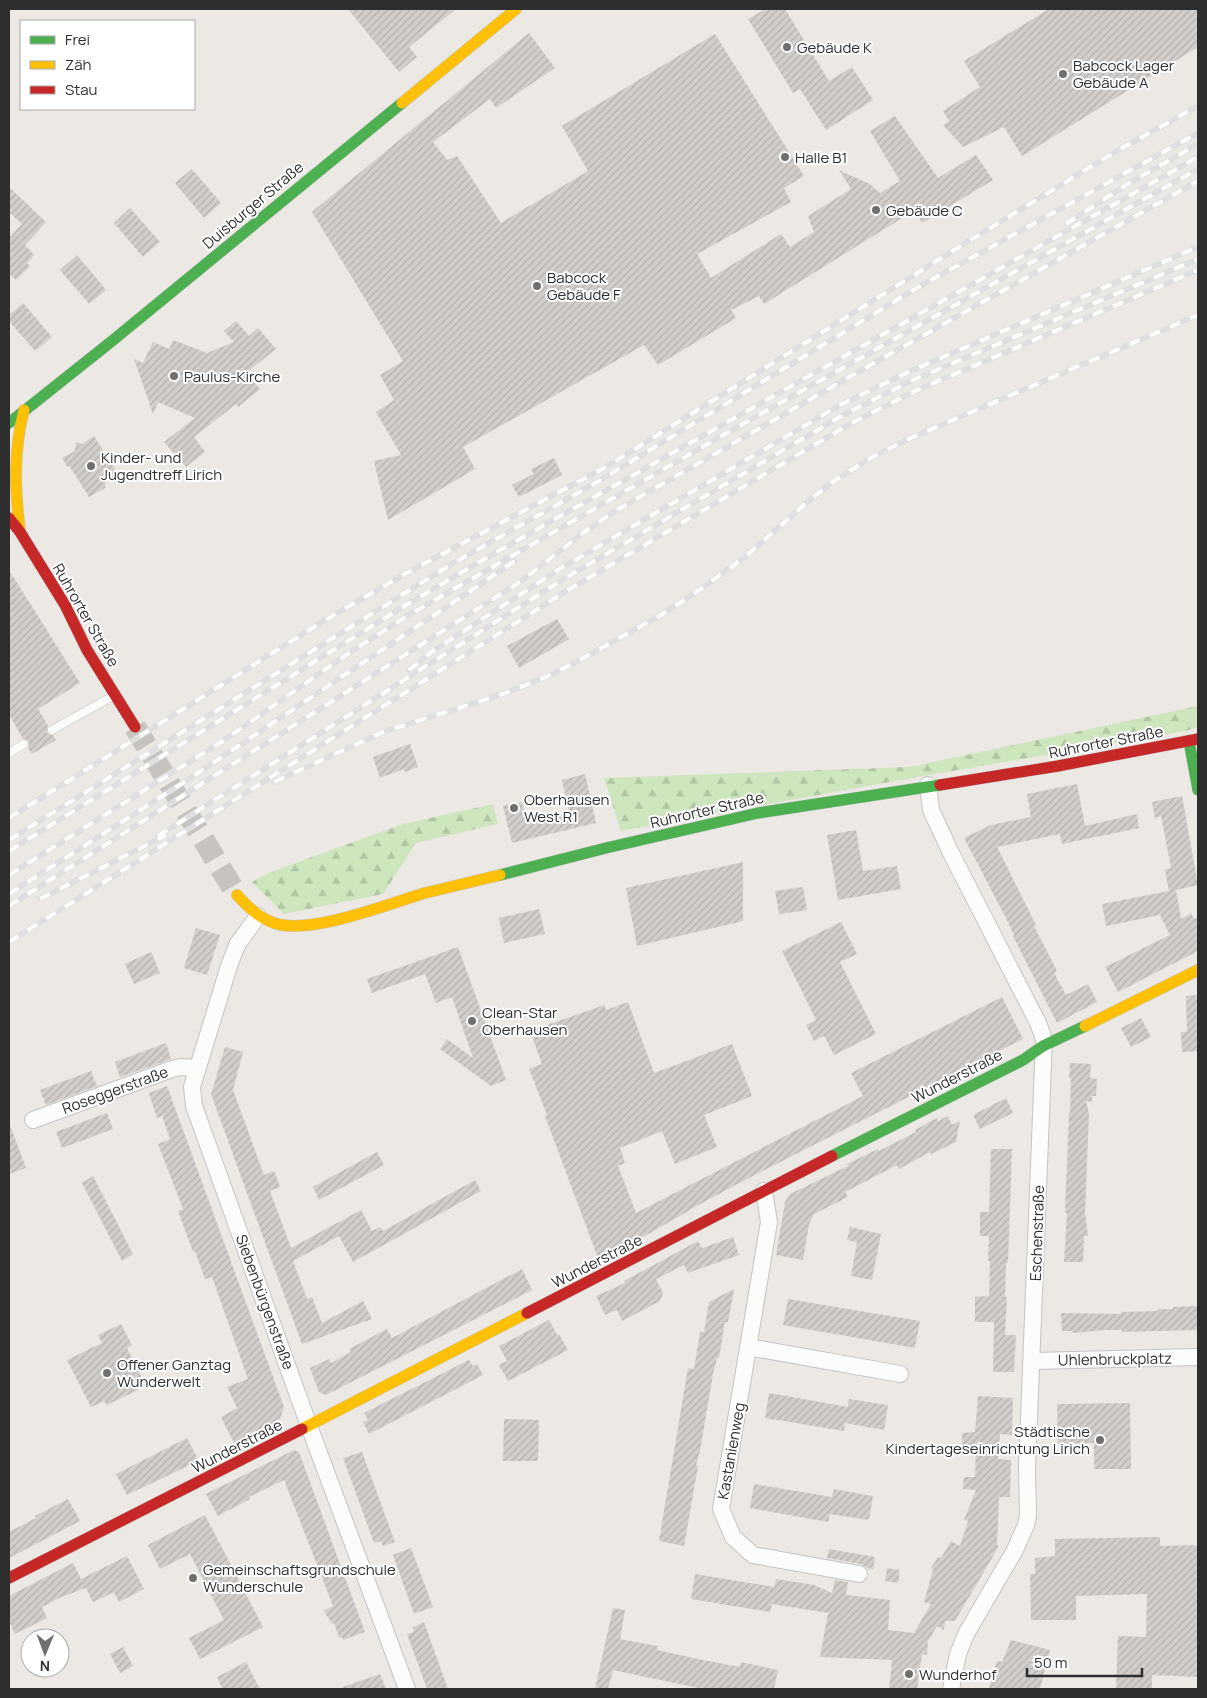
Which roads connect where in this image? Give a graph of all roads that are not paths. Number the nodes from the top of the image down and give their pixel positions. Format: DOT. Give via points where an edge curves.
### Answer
graph roads {
  1 [pos="516,9"];
  2 [pos="24,410"];
  3 [pos="9,423"];
  4 [pos="9,518"];
  5 [pos="20,532"];
  6 [pos="115,695"];
  7 [pos="135,727"];
  8 [pos="52,730"];
  9 [pos="1194,740"];
  10 [pos="24,744"];
  11 [pos="9,752"];
  12 [pos="928,785"];
  13 [pos="1198,790"];
  14 [pos="237,895"];
  15 [pos="258,916"];
  16 [pos="1198,970"];
  17 [pos="1043,1046"];
  18 [pos="198,1068"];
  19 [pos="33,1120"];
  20 [pos="764,1191"];
  21 [pos="748,1348"];
  22 [pos="1198,1357"];
  23 [pos="1032,1361"];
  24 [pos="900,1374"];
  25 [pos="309,1426"];
  26 [pos="859,1574"];
  27 [pos="9,1578"];
  28 [pos="406,1689"];
  29 [pos="952,1689"];
  1 -- 2 [label="main road, Duisburger Straße"];
  2 -- 3 [label="main road, Duisburger Straße"];
  2 -- 5 [label="main road" via="14,452"];
  4 -- 5 [label="main road, Ruhrorter Straße"];
  5 -- 6 [label="main road, Ruhrorter Straße" via="65,604"];
  6 -- 7 [label="main road, Ruhrorter Straße"];
  6 -- 8 [label="lane"];
  9 -- 12 [label="main road, Ruhrorter Straße" via="991,778"];
  9 -- 13 [label="main road"];
  10 -- 11 [label="lane"];
  12 -- 15 [label="main road, Ruhrorter Straße" via="758,813 696,827 435,891 319,924 273,924"];
  12 -- 17 [label="street, Eschenstraße" via="932,810 1040,1028"];
  14 -- 15 [label="main road, Ruhrorter Straße"];
  15 -- 18 [label="street, Siebenbürgenstraße" via="237,944"];
  16 -- 17 [label="main road, Wunderstraße"];
  17 -- 20 [label="main road, Wunderstraße" via="1023,1060"];
  17 -- 23 [label="street, Eschenstraße"];
  18 -- 19 [label="street, Roseggerstraße" via="172,1069"];
  18 -- 25 [label="street, Siebenbürgenstraße" via="192,1087 194,1106"];
  20 -- 21 [label="street, Kastanienweg" via="769,1222"];
  20 -- 25 [label="main road, Wunderstraße"];
  21 -- 24 [label="street"];
  21 -- 26 [label="street, Kastanienweg" via="721,1509 733,1537 753,1556"];
  22 -- 23 [label="street, Uhlenbruckplatz"];
  23 -- 29 [label="street, Eschenstraße" via="1026,1525 966,1634 958,1654"];
  25 -- 27 [label="main road, Wunderstraße"];
  25 -- 28 [label="street, Siebenbürgenstraße"];
}
